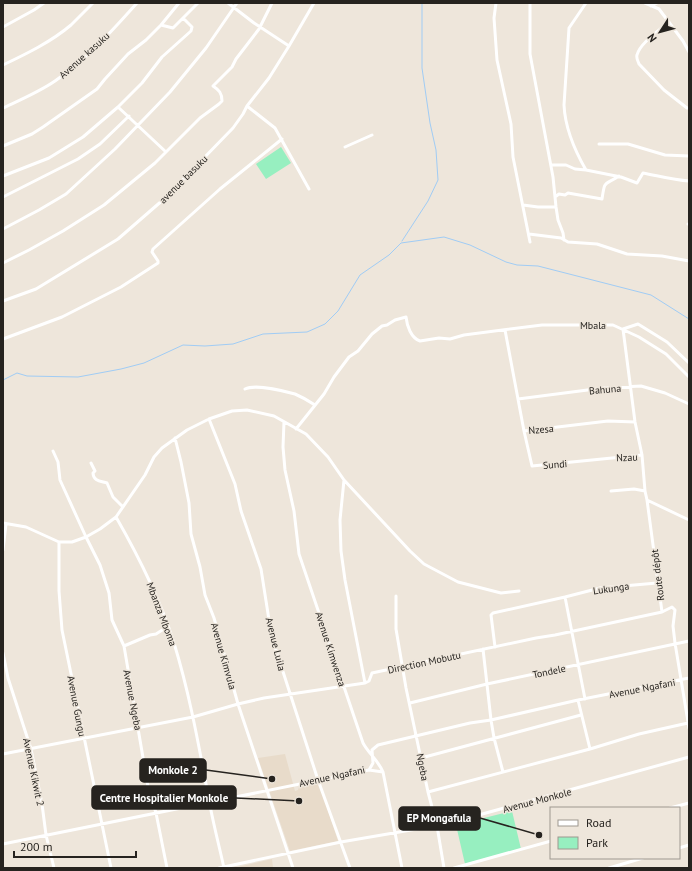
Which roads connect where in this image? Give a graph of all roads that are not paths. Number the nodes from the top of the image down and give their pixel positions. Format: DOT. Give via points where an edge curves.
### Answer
graph roads {
  1 [pos="44,3"];
  2 [pos="93,3"];
  3 [pos="137,3"];
  4 [pos="179,3"];
  5 [pos="198,3"];
  6 [pos="228,3"];
  7 [pos="237,3"];
  8 [pos="272,3"];
  9 [pos="314,3"];
  10 [pos="496,3"];
  11 [pos="530,3"];
  12 [pos="586,3"];
  13 [pos="645,3"];
  14 [pos="657,3"];
  15 [pos="651,6"];
  16 [pos="234,7"];
  17 [pos="183,18"];
  18 [pos="670,22"];
  19 [pos="161,25"];
  20 [pos="260,26"];
  21 [pos="3,27"];
  22 [pos="289,46"];
  23 [pos="689,52"];
  24 [pos="3,65"];
  25 [pos="247,106"];
  26 [pos="118,107"];
  27 [pos="3,108"];
  28 [pos="689,108"];
  29 [pos="129,116"];
  30 [pos="139,126"];
  31 [pos="372,135"];
  32 [pos="282,139"];
  33 [pos="599,144"];
  34 [pos="3,146"];
  35 [pos="345,146"];
  36 [pos="166,152"];
  37 [pos="689,156"];
  38 [pos="550,165"];
  39 [pos="586,170"];
  40 [pos="3,176"];
  41 [pos="619,176"];
  42 [pos="689,181"];
  43 [pos="309,189"];
  44 [pos="3,197"];
  45 [pos="555,197"];
  46 [pos="523,205"];
  47 [pos="556,208"];
  48 [pos="3,229"];
  49 [pos="529,234"];
  50 [pos="564,240"];
  51 [pos="530,242"];
  52 [pos="689,261"];
  53 [pos="3,263"];
  54 [pos="3,301"];
  55 [pos="623,329"];
  56 [pos="506,330"];
  57 [pos="3,339"];
  58 [pos="689,363"];
  59 [pos="689,377"];
  60 [pos="631,387"];
  61 [pos="245,389"];
  62 [pos="518,399"];
  63 [pos="689,404"];
  64 [pos="315,405"];
  65 [pos="209,419"];
  66 [pos="284,422"];
  67 [pos="635,422"];
  68 [pos="296,429"];
  69 [pos="524,431"];
  70 [pos="175,438"];
  71 [pos="53,451"];
  72 [pos="642,455"];
  73 [pos="578,461"];
  74 [pos="91,463"];
  75 [pos="344,480"];
  76 [pos="611,491"];
  77 [pos="645,491"];
  78 [pos="647,500"];
  79 [pos="123,507"];
  80 [pos="116,517"];
  81 [pos="689,520"];
  82 [pos="4,523"];
  83 [pos="86,537"];
  84 [pos="59,542"];
  85 [pos="3,550"];
  86 [pos="657,583"];
  87 [pos="519,591"];
  88 [pos="396,596"];
  89 [pos="564,597"];
  90 [pos="662,612"];
  91 [pos="168,627"];
  92 [pos="572,631"];
  93 [pos="689,641"];
  94 [pos="675,643"];
  95 [pos="124,646"];
  96 [pos="494,647"];
  97 [pos="483,649"];
  98 [pos="3,653"];
  99 [pos="578,665"];
  100 [pos="402,666"];
  101 [pos="689,678"];
  102 [pos="681,680"];
  103 [pos="365,683"];
  104 [pos="487,684"];
  105 [pos="344,687"];
  106 [pos="290,695"];
  107 [pos="585,698"];
  108 [pos="578,700"];
  109 [pos="410,703"];
  110 [pos="238,704"];
  111 [pos="581,715"];
  112 [pos="193,717"];
  113 [pos="491,720"];
  114 [pos="688,723"];
  115 [pos="138,728"];
  116 [pos="689,728"];
  117 [pos="416,735"];
  118 [pos="83,738"];
  119 [pos="494,738"];
  120 [pos="31,748"];
  121 [pos="590,749"];
  122 [pos="3,754"];
  123 [pos="372,757"];
  124 [pos="689,757"];
  125 [pos="421,758"];
  126 [pos="369,770"];
  127 [pos="383,772"];
  128 [pos="504,772"];
  129 [pos="318,780"];
  130 [pos="267,790"];
  131 [pos="428,792"];
  132 [pos="209,802"];
  133 [pos="689,802"];
  134 [pos="673,807"];
  135 [pos="156,813"];
  136 [pos="101,824"];
  137 [pos="437,826"];
  138 [pos="396,832"];
  139 [pos="46,835"];
  140 [pos="550,841"];
  141 [pos="341,842"];
  142 [pos="3,844"];
  143 [pos="288,852"];
  144 [pos="640,859"];
  145 [pos="54,868"];
  146 [pos="111,868"];
  147 [pos="167,868"];
  148 [pos="219,868"];
  149 [pos="224,868"];
  150 [pos="293,868"];
  151 [pos="350,868"];
  152 [pos="402,868"];
  153 [pos="444,868"];
  154 [pos="454,868"];
  155 [pos="609,868"];
  1 -- 21 [label="street"];
  2 -- 24 [label="street" via="58,35"];
  3 -- 27 [label="street, Avenue kasuku" via="76,65 54,81"];
  4 -- 19 [label="street"];
  5 -- 17 [label="street"];
  6 -- 16 [label="street"];
  7 -- 16 [label="street"];
  8 -- 20 [label="street"];
  9 -- 22 [label="street, avenue basuku"];
  10 -- 46 [label="street" via="496,60 511,124 513,157"];
  11 -- 38 [label="street" via="530,54"];
  12 -- 39 [label="street" via="569,28 564,105 576,151"];
  13 -- 15 [label="street"];
  14 -- 15 [label="street"];
  15 -- 18 [label="street" via="659,9"];
  16 -- 20 [label="street" via="251,22"];
  16 -- 30 [label="street" via="206,48"];
  17 -- 19 [label="street" via="173,28"];
  17 -- 26 [label="street" via="192,27 191,32 162,57 142,83"];
  18 -- 23 [label="street"];
  18 -- 28 [label="street" via="646,42 637,54 637,60 664,90"];
  19 -- 34 [label="street" via="128,54 97,89 38,130"];
  20 -- 22 [label="street"];
  20 -- 36 [label="street" via="232,67 213,86 221,93 222,101 200,118"];
  22 -- 25 [label="street, avenue basuku"];
  25 -- 32 [label="street" via="275,128"];
  25 -- 54 [label="street, avenue basuku" via="229,133 121,237 36,289"];
  26 -- 29 [label="street"];
  26 -- 40 [label="street" via="83,136 49,158"];
  29 -- 30 [label="street"];
  29 -- 44 [label="street" via="100,144 78,159"];
  30 -- 36 [label="street"];
  30 -- 48 [label="street" via="68,192"];
  31 -- 35 [label="street"];
  32 -- 43 [label="street"];
  32 -- 57 [label="street" via="220,189 153,249 158,264 62,318"];
  33 -- 37 [label="street" via="628,144 665,155"];
  36 -- 53 [label="street" via="104,205 63,231"];
  38 -- 39 [label="street" via="566,165"];
  38 -- 45 [label="street"];
  39 -- 41 [label="street"];
  41 -- 42 [label="street" via="637,183 643,173"];
  41 -- 45 [label="street" via="604,186 602,199 568,193"];
  45 -- 47 [label="street"];
  46 -- 47 [label="street"];
  46 -- 49 [label="street"];
  47 -- 50 [label="street"];
  49 -- 50 [label="street"];
  49 -- 51 [label="street"];
  50 -- 52 [label="street" via="597,244 627,254"];
  55 -- 56 [label="street, Mbala" via="613,325 542,325"];
  55 -- 58 [label="street, Mbala" via="638,324 667,342"];
  55 -- 59 [label="street" via="666,354"];
  55 -- 60 [label="street"];
  56 -- 62 [label="street, Nzesa"];
  56 -- 64 [label="street, Mbala" via="420,341 413,336 406,317 395,320 380,327 358,352 349,357"];
  60 -- 62 [label="street, Bahuna"];
  60 -- 63 [label="street, Bahuna" via="641,386 665,393"];
  60 -- 67 [label="street"];
  61 -- 64 [label="street" via="262,388 285,392 302,397"];
  62 -- 69 [label="street, Nzesa"];
  64 -- 68 [label="street"];
  65 -- 66 [label="street" via="232,411 247,410 274,416"];
  65 -- 70 [label="street"];
  65 -- 106 [label="street, Avenue Luila" via="236,484 241,511 261,569 270,628"];
  66 -- 68 [label="street"];
  66 -- 105 [label="street, Avenue Kimwenza" via="285,470 299,554"];
  67 -- 69 [label="street, Nzesa" via="608,421"];
  67 -- 72 [label="street"];
  68 -- 75 [label="street" via="308,436 328,457"];
  69 -- 73 [label="street, Sundi" via="532,466"];
  70 -- 79 [label="street" via="154,457 145,476"];
  70 -- 110 [label="street, Avenue Kimvula" via="189,503 191,534 205,595"];
  71 -- 83 [label="street, Avenue Ngeba" via="58,462 60,480"];
  72 -- 73 [label="street, Nzau"];
  72 -- 77 [label="street, Nzau"];
  74 -- 79 [label="street" via="96,471 93,477 107,483 113,497"];
  75 -- 87 [label="street" via="424,564 458,582 501,593"];
  75 -- 103 [label="street" via="340,551"];
  76 -- 77 [label="street"];
  77 -- 78 [label="street, Nzau"];
  78 -- 81 [label="street"];
  78 -- 86 [label="street, Route dépôt"];
  79 -- 80 [label="street"];
  80 -- 83 [label="street"];
  80 -- 91 [label="street, Mbanza Mboma"];
  82 -- 84 [label="street" via="26,527"];
  82 -- 85 [label="street"];
  83 -- 84 [label="street" via="75,542"];
  83 -- 95 [label="street, Avenue Ngeba" via="100,565 109,593 112,620"];
  84 -- 118 [label="street, Avenue Gungu" via="62,630"];
  86 -- 89 [label="street, Lukunga" via="600,588"];
  86 -- 90 [label="street, Route dépôt"];
  88 -- 100 [label="street, Ngeba" via="396,629"];
  89 -- 92 [label="street"];
  89 -- 96 [label="street, Lukunga" via="491,615"];
  90 -- 92 [label="street, Direction Mobutu"];
  90 -- 94 [label="street, Route dépôt" via="672,607 675,610"];
  91 -- 95 [label="street"];
  91 -- 112 [label="street, Mbanza Mboma"];
  92 -- 96 [label="street, Direction Mobutu"];
  92 -- 99 [label="street"];
  93 -- 94 [label="street, Tondele"];
  94 -- 99 [label="street, Tondele"];
  94 -- 102 [label="street, Route dépôt"];
  95 -- 115 [label="street, Avenue Ngeba"];
  96 -- 97 [label="street, Direction Mobutu"];
  97 -- 100 [label="street, Direction Mobutu"];
  97 -- 104 [label="street"];
  98 -- 120 [label="street, Avenue Kikwit 2" via="8,678"];
  99 -- 104 [label="street, Tondele"];
  99 -- 107 [label="street"];
  100 -- 103 [label="street, Direction Mobutu" via="372,673 370,681"];
  100 -- 109 [label="street, Ngeba"];
  101 -- 102 [label="street, Avenue Ngafani"];
  102 -- 107 [label="street, Avenue Ngafani"];
  102 -- 114 [label="street, Route dépôt"];
  103 -- 105 [label="street"];
  104 -- 109 [label="street, Tondele"];
  104 -- 113 [label="street"];
  105 -- 106 [label="street"];
  105 -- 123 [label="street, Avenue Kimwenza" via="363,743"];
  106 -- 110 [label="street"];
  106 -- 129 [label="street, Avenue Luila"];
  107 -- 108 [label="street, Avenue Ngafani"];
  108 -- 111 [label="street"];
  108 -- 113 [label="street, Avenue Ngafani"];
  109 -- 117 [label="street, Ngeba"];
  110 -- 112 [label="street"];
  110 -- 130 [label="street, Avenue Kimvula"];
  111 -- 119 [label="street"];
  111 -- 121 [label="street"];
  112 -- 115 [label="street"];
  112 -- 132 [label="street, Mbanza Mboma"];
  113 -- 117 [label="street, Avenue Ngafani"];
  113 -- 119 [label="street"];
  114 -- 116 [label="street, Route dépôt"];
  114 -- 121 [label="street"];
  115 -- 118 [label="street"];
  115 -- 135 [label="street, Avenue Ngeba" via="148,787"];
  117 -- 123 [label="street, Avenue Ngafani" via="376,746 372,750"];
  117 -- 125 [label="street, Ngeba"];
  118 -- 120 [label="street"];
  118 -- 136 [label="street, Avenue Gungu"];
  119 -- 125 [label="street"];
  119 -- 128 [label="street"];
  120 -- 122 [label="street"];
  120 -- 139 [label="street, Avenue Kikwit 2"];
  121 -- 128 [label="street"];
  123 -- 126 [label="street, Avenue Ngafani" via="373,763"];
  123 -- 127 [label="street, Avenue Kimwenza" via="380,764"];
  124 -- 137 [label="street, Avenue Monkole"];
  125 -- 131 [label="street, Ngeba"];
  126 -- 127 [label="street"];
  126 -- 129 [label="street, Avenue Ngafani"];
  127 -- 138 [label="street, Avenue Kimwenza"];
  128 -- 131 [label="street"];
  129 -- 130 [label="street, Avenue Ngafani"];
  129 -- 141 [label="street, Avenue Luila"];
  130 -- 132 [label="street, Avenue Ngafani"];
  130 -- 143 [label="street, Avenue Kimvula"];
  131 -- 137 [label="street, Ngeba"];
  132 -- 135 [label="street, Avenue Ngafani"];
  132 -- 149 [label="street, Mbanza Mboma"];
  133 -- 134 [label="street"];
  135 -- 136 [label="street, Avenue Ngafani"];
  135 -- 147 [label="street, Avenue Ngeba"];
  136 -- 139 [label="street, Avenue Ngafani"];
  136 -- 146 [label="street, Avenue Gungu"];
  137 -- 138 [label="street, Avenue Monkole"];
  137 -- 153 [label="street, Ngeba"];
  138 -- 141 [label="street, Avenue Monkole"];
  138 -- 152 [label="street, Avenue Kimwenza"];
  139 -- 142 [label="street, Avenue Ngafani"];
  139 -- 145 [label="street, Avenue Kikwit 2"];
  140 -- 154 [label="street"];
  141 -- 143 [label="street, Avenue Monkole"];
  141 -- 151 [label="street, Avenue Luila"];
  143 -- 149 [label="street, Avenue Monkole"];
  143 -- 150 [label="street, Avenue Kimvula"];
  144 -- 155 [label="street"];
  148 -- 149 [label="street, Avenue Monkole"];
}
